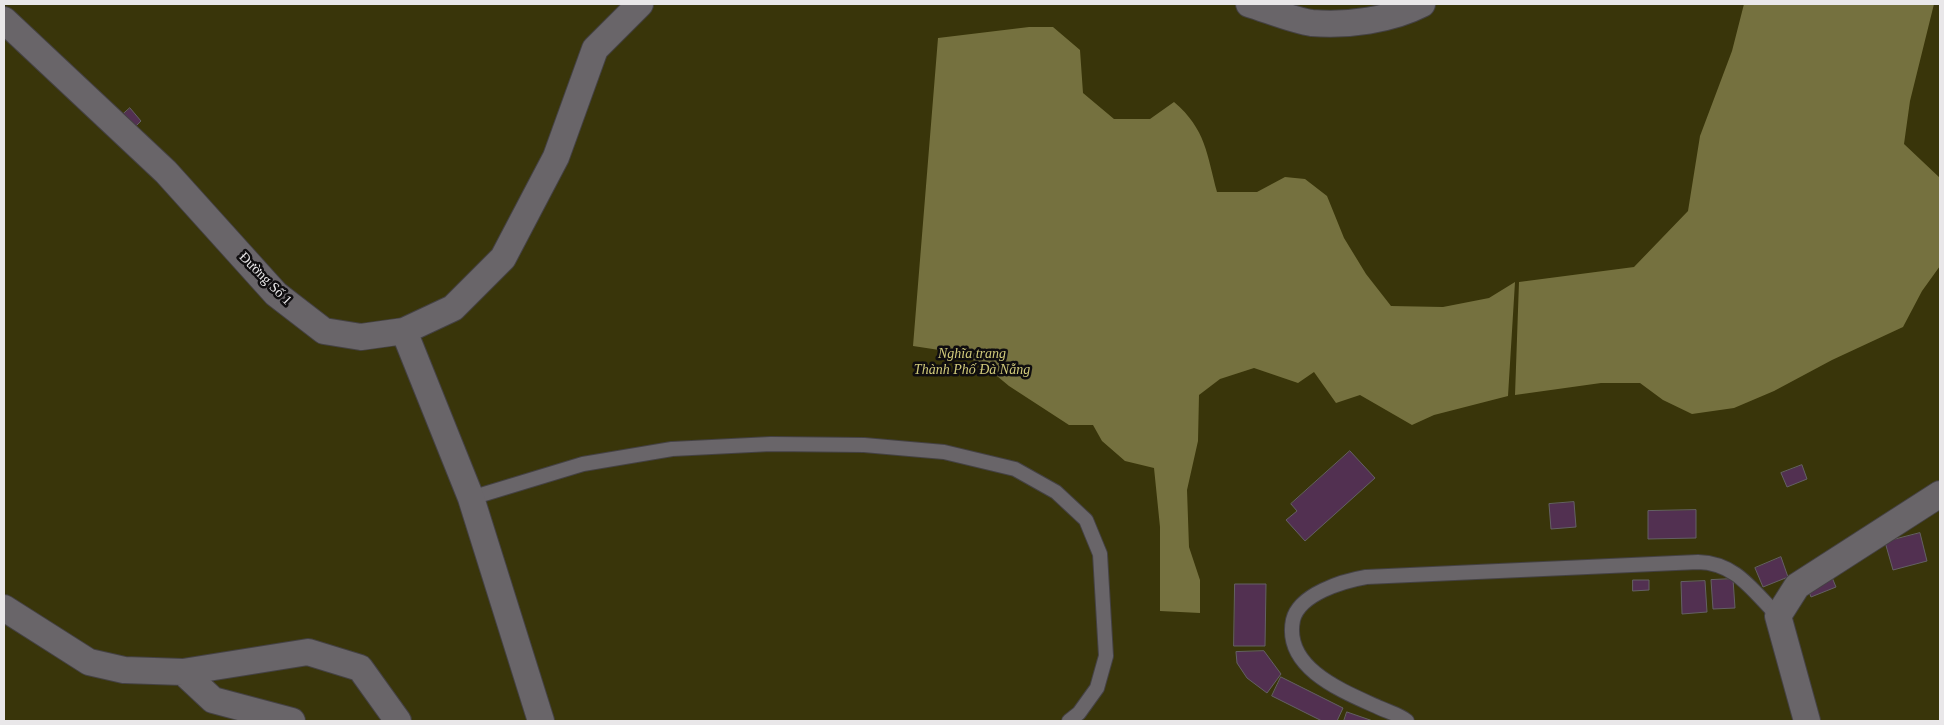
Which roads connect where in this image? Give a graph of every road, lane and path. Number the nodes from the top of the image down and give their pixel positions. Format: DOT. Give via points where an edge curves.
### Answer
graph roads {
  1 [pos="640,4"];
  2 [pos="1249,4"];
  3 [pos="1422,4"];
  4 [pos="4,20"];
  5 [pos="404,331"];
  6 [pos="1940,494"];
  7 [pos="471,498"];
  8 [pos="4,608"];
  9 [pos="1778,616"];
  10 [pos="183,672"];
  11 [pos="292,721"];
  12 [pos="398,721"];
  13 [pos="541,721"];
  14 [pos="1069,721"];
  15 [pos="1408,721"];
  16 [pos="1808,721"];
  1 -- 5 [label="street, Đường Số 1" via="595,49 556,157 504,258 453,308"];
  2 -- 3 [label="street" via="1311,23 1321,23 1359,22 1406,12"];
  4 -- 5 [label="street, Đường Số 1" via="166,172 276,294 324,331 361,337"];
  5 -- 7 [label="street"];
  6 -- 9 [label="street" via="1798,586"];
  7 -- 13 [label="street"];
  7 -- 14 [label="lane" via="583,464 702,447 771,444 873,446 944,452 1015,469 1056,492 1086,520 1100,554 1106,656 1098,688"];
  8 -- 10 [label="street" via="89,662 124,670"];
  9 -- 15 [label="lane" via="1733,572 1711,563 1698,562 1366,577 1333,586 1303,604 1294,615 1292,628 1298,654 1307,665 1337,687"];
  9 -- 16 [label="street"];
  10 -- 11 [label="street" via="213,700"];
  10 -- 12 [label="street" via="308,652 360,668"];
}
